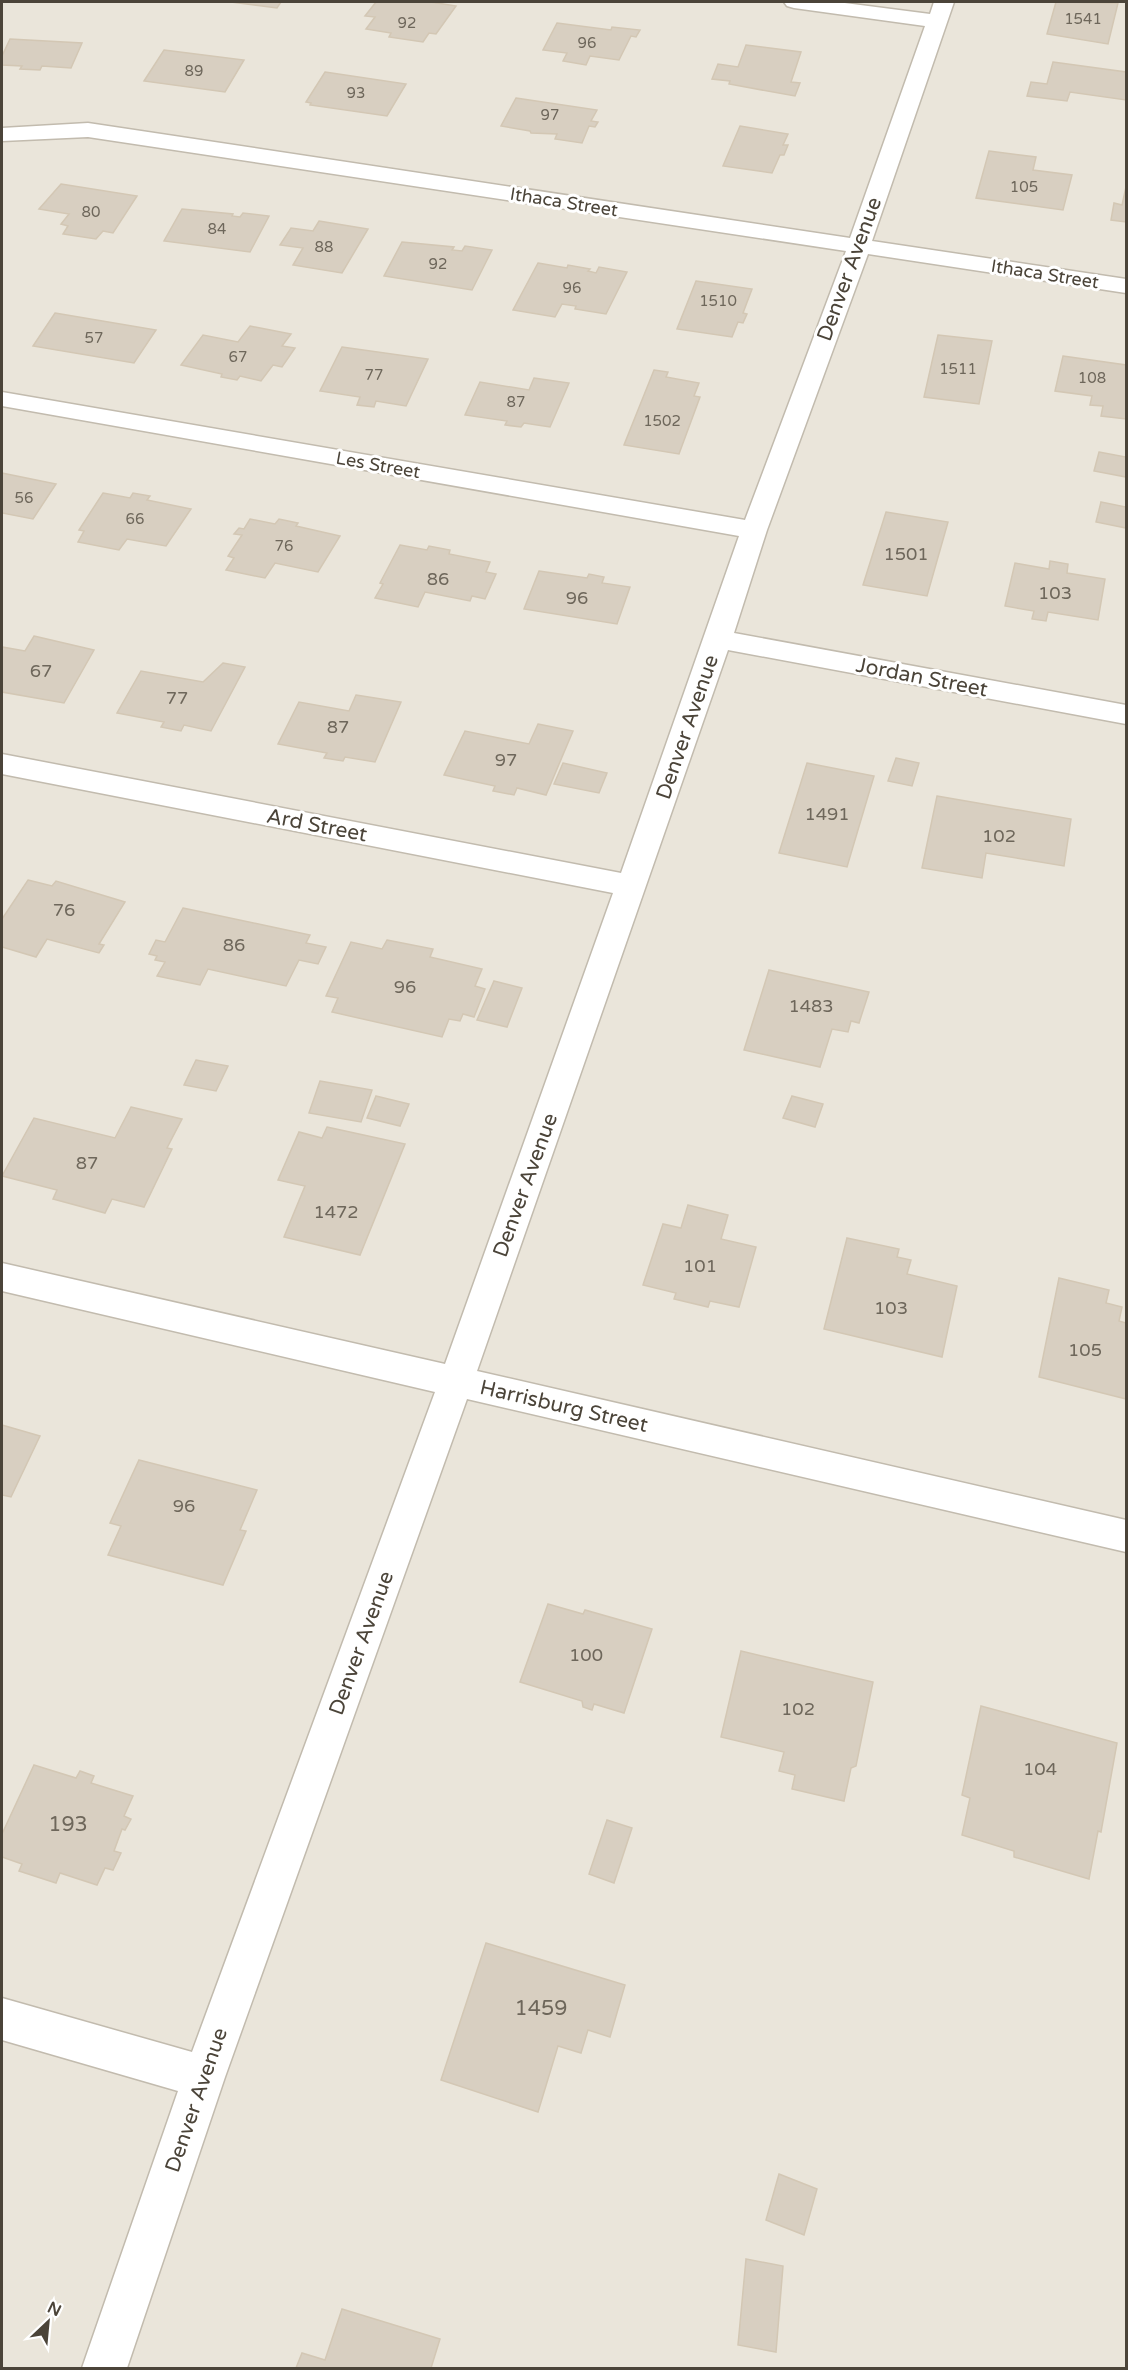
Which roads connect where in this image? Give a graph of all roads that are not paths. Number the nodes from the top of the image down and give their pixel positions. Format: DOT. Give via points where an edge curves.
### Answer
graph roads {
  1 [pos="794,2"];
  2 [pos="940,11"];
  3 [pos="2,134"];
  4 [pos="859,246"];
  5 [pos="1126,286"];
  6 [pos="2,399"];
  7 [pos="754,530"];
  8 [pos="718,639"];
  9 [pos="1126,715"];
  10 [pos="2,764"];
  11 [pos="632,886"];
  12 [pos="2,1277"];
  13 [pos="456,1381"];
  14 [pos="1126,1536"];
  15 [pos="2,2019"];
  16 [pos="204,2077"];
  17 [pos="104,2368"];
  1 -- 2 [label="street"];
  2 -- 4 [label="street, Denver Avenue"];
  3 -- 4 [label="street, Ithaca Street" via="88,130"];
  4 -- 5 [label="street, Ithaca Street"];
  4 -- 7 [label="street, Denver Avenue"];
  6 -- 7 [label="street, Les Street"];
  7 -- 8 [label="street, Denver Avenue"];
  8 -- 9 [label="street, Jordan Street"];
  8 -- 11 [label="street, Denver Avenue"];
  10 -- 11 [label="street, Ard Street"];
  11 -- 13 [label="street, Denver Avenue"];
  12 -- 13 [label="street, Harrisburg Street"];
  13 -- 14 [label="street, Harrisburg Street"];
  13 -- 16 [label="street, Denver Avenue"];
  15 -- 16 [label="street"];
  16 -- 17 [label="street, Denver Avenue"];
}
